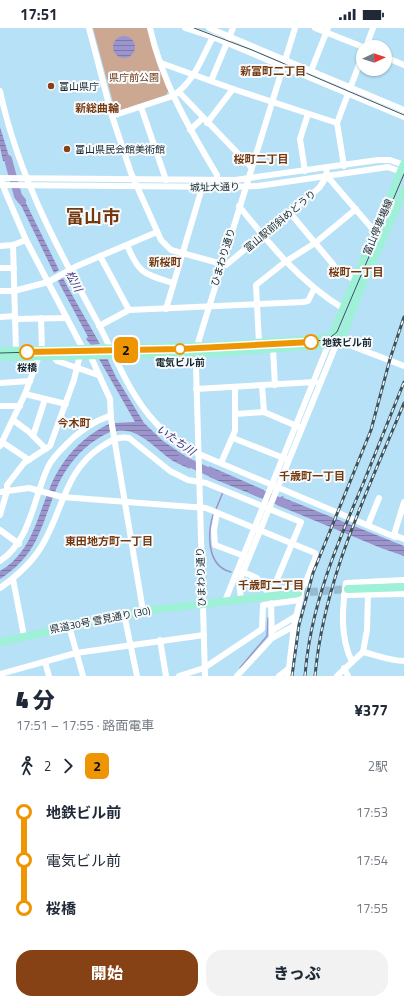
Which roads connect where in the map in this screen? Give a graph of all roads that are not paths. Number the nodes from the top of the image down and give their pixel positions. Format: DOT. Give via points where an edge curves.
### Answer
graph roads {
  1 [pos="90,28"];
  2 [pos="150,28"];
  3 [pos="185,28"];
  4 [pos="209,28"];
  5 [pos="233,28"];
  6 [pos="295,28"];
  7 [pos="316,28"];
  8 [pos="373,28"];
  9 [pos="327,30"];
  10 [pos="230,36"];
  11 [pos="213,37"];
  12 [pos="367,40"];
  13 [pos="226,43"];
  14 [pos="356,43"];
  15 [pos="284,59"];
  16 [pos="392,60"];
  17 [pos="160,63"];
  18 [pos="282,66"];
  19 [pos="404,66"];
  20 [pos="311,71"];
  21 [pos="356,72"];
  22 [pos="194,76"];
  23 [pos="211,81"];
  24 [pos="233,89"];
  25 [pos="0,91"];
  26 [pos="349,91"];
  27 [pos="179,92"];
  28 [pos="173,96"];
  29 [pos="272,101"];
  30 [pos="141,107"];
  31 [pos="404,110"];
  32 [pos="308,114"];
  33 [pos="112,116"];
  34 [pos="404,117"];
  35 [pos="205,120"];
  36 [pos="337,123"];
  37 [pos="190,130"];
  38 [pos="344,166"];
  39 [pos="251,167"];
  40 [pos="326,168"];
  41 [pos="403,168"];
  42 [pos="305,171"];
  43 [pos="327,176"];
  44 [pos="23,177"];
  45 [pos="3,178"];
  46 [pos="247,179"];
  47 [pos="134,180"];
  48 [pos="166,180"];
  49 [pos="217,180"];
  50 [pos="4,185"];
  51 [pos="26,185"];
  52 [pos="137,187"];
  53 [pos="245,187"];
  54 [pos="202,188"];
  55 [pos="404,190"];
  56 [pos="239,206"];
  57 [pos="356,209"];
  58 [pos="290,213"];
  59 [pos="157,232"];
  60 [pos="380,234"];
  61 [pos="263,236"];
  62 [pos="26,240"];
  63 [pos="315,243"];
  64 [pos="13,245"];
  65 [pos="127,245"];
  66 [pos="0,246"];
  67 [pos="182,253"];
  68 [pos="100,256"];
  69 [pos="285,262"];
  70 [pos="221,264"];
  71 [pos="0,268"];
  72 [pos="14,268"];
  73 [pos="67,271"];
  74 [pos="356,280"];
  75 [pos="50,281"];
  76 [pos="174,283"];
  77 [pos="314,289"];
  78 [pos="14,290"];
  79 [pos="0,291"];
  80 [pos="257,305"];
  81 [pos="208,308"];
  82 [pos="166,309"];
  83 [pos="344,309"];
  84 [pos="129,310"];
  85 [pos="0,317"];
  86 [pos="15,318"];
  87 [pos="41,318"];
  88 [pos="67,318"];
  89 [pos="99,326"];
  90 [pos="332,341"];
  91 [pos="259,343"];
  92 [pos="196,349"];
  93 [pos="273,349"];
  94 [pos="0,351"];
  95 [pos="16,351"];
  96 [pos="108,351"];
  97 [pos="88,352"];
  98 [pos="41,353"];
  99 [pos="53,356"];
  100 [pos="0,357"];
  101 [pos="404,366"];
  102 [pos="77,368"];
  103 [pos="98,375"];
  104 [pos="30,381"];
  105 [pos="313,382"];
  106 [pos="321,382"];
  107 [pos="0,383"];
  108 [pos="275,385"];
  109 [pos="262,386"];
  110 [pos="235,387"];
  111 [pos="196,390"];
  112 [pos="25,394"];
  113 [pos="45,399"];
  114 [pos="66,404"];
  115 [pos="0,406"];
  116 [pos="20,406"];
  117 [pos="264,412"];
  118 [pos="236,414"];
  119 [pos="111,417"];
  120 [pos="13,420"];
  121 [pos="295,425"];
  122 [pos="303,428"];
  123 [pos="33,436"];
  124 [pos="115,438"];
  125 [pos="233,438"];
  126 [pos="1,444"];
  127 [pos="45,450"];
  128 [pos="198,457"];
  129 [pos="282,458"];
  130 [pos="54,459"];
  131 [pos="29,460"];
  132 [pos="289,461"];
  133 [pos="221,463"];
  134 [pos="199,480"];
  135 [pos="274,489"];
  136 [pos="7,491"];
  137 [pos="41,491"];
  138 [pos="0,492"];
  139 [pos="60,496"];
  140 [pos="379,498"];
  141 [pos="125,501"];
  142 [pos="404,502"];
  143 [pos="267,506"];
  144 [pos="199,507"];
  145 [pos="217,513"];
  146 [pos="0,515"];
  147 [pos="368,525"];
  148 [pos="258,529"];
  149 [pos="0,530"];
  150 [pos="395,537"];
  151 [pos="404,539"];
  152 [pos="292,543"];
  153 [pos="19,544"];
  154 [pos="247,557"];
  155 [pos="0,561"];
  156 [pos="241,571"];
  157 [pos="13,579"];
  158 [pos="404,580"];
  159 [pos="404,587"];
  160 [pos="0,588"];
  161 [pos="273,589"];
  162 [pos="346,592"];
  163 [pos="300,593"];
  164 [pos="368,594"];
  165 [pos="404,594"];
  166 [pos="241,599"];
  167 [pos="225,601"];
  168 [pos="271,603"];
  169 [pos="202,604"];
  170 [pos="143,610"];
  171 [pos="124,614"];
  172 [pos="296,616"];
  173 [pos="69,626"];
  174 [pos="294,626"];
  175 [pos="273,630"];
  176 [pos="204,635"];
  177 [pos="24,636"];
  178 [pos="272,638"];
  179 [pos="160,640"];
  180 [pos="0,642"];
  181 [pos="130,645"];
  182 [pos="363,652"];
  183 [pos="76,653"];
  184 [pos="404,661"];
  185 [pos="45,662"];
  186 [pos="352,662"];
  187 [pos="204,668"];
  188 [pos="288,668"];
  189 [pos="344,668"];
  190 [pos="16,673"];
  191 [pos="0,674"];
  192 [pos="49,676"];
  193 [pos="83,676"];
  194 [pos="137,676"];
  195 [pos="166,676"];
  196 [pos="179,676"];
  197 [pos="205,676"];
  198 [pos="236,676"];
  199 [pos="279,676"];
  200 [pos="288,676"];
  201 [pos="337,676"];
  202 [pos="348,676"];
  1 -- 33 [label="street"];
  2 -- 17 [label="street"];
  3 -- 11 [label="street"];
  4 -- 10 [label="street"];
  5 -- 10 [label="street"];
  6 -- 15 [label="street, ひまわり通り"];
  7 -- 9 [label="street"];
  8 -- 12 [label="street"];
  9 -- 14 [label="street"];
  9 -- 20 [label="street"];
  10 -- 13 [label="street"];
  10 -- 15 [label="street"];
  11 -- 13 [label="street"];
  11 -- 22 [label="street"];
  13 -- 18 [label="street"];
  13 -- 23 [label="street"];
  15 -- 18 [label="street, ひまわり通り"];
  15 -- 20 [label="street"];
  16 -- 19 [label="street"];
  17 -- 22 [label="street"];
  17 -- 28 [label="street"];
  18 -- 26 [label="street"];
  18 -- 29 [label="street, ひまわり通り"];
  20 -- 26 [label="street"];
  21 -- 26 [label="street"];
  22 -- 23 [label="street"];
  22 -- 27 [label="street"];
  23 -- 24 [label="street"];
  24 -- 29 [label="street"];
  24 -- 35 [label="street"];
  25 -- 44 [label="street"];
  26 -- 31 [label="street"];
  26 -- 34 [label="street"];
  26 -- 36 [label="street"];
  27 -- 28 [label="street"];
  27 -- 35 [label="street"];
  28 -- 30 [label="street"];
  28 -- 37 [label="street"];
  29 -- 32 [label="street"];
  29 -- 39 [label="street, ひまわり通り"];
  30 -- 33 [label="street"];
  30 -- 48 [label="street"];
  32 -- 36 [label="street"];
  32 -- 42 [label="street" via="300,139"];
  33 -- 47 [label="street"];
  35 -- 37 [label="street"];
  35 -- 39 [label="street"];
  36 -- 38 [label="street"];
  37 -- 49 [label="street" via="217,175"];
  38 -- 40 [label="street, 城址大通り"];
  38 -- 41 [label="street, 城址大通り" via="387,160"];
  39 -- 46 [label="street, ひまわり通り"];
  40 -- 42 [label="street, 城址大通り"];
  40 -- 43 [label="street"];
  41 -- 43 [label="street, 城址大通り" via="388,167"];
  41 -- 60 [label="main road, 富山停車場線"];
  42 -- 46 [label="street, 城址大通り"];
  43 -- 53 [label="street, 城址大通り"];
  43 -- 57 [label="street"];
  43 -- 58 [label="street, 富山駅前斜めどうり" via="319,188"];
  44 -- 45 [label="street, 城址大通り"];
  44 -- 47 [label="street, 城址大通り"];
  44 -- 51 [label="street"];
  45 -- 50 [label="street"];
  46 -- 49 [label="street, 城址大通り"];
  46 -- 53 [label="street, ひまわり通り"];
  47 -- 48 [label="street, 城址大通り"];
  47 -- 52 [label="street"];
  48 -- 49 [label="street, 城址大通り"];
  50 -- 51 [label="street, 城址大通り"];
  50 -- 62 [label="street"];
  51 -- 52 [label="street, 城址大通り"];
  51 -- 73 [label="street"];
  52 -- 54 [label="street, 城址大通り"];
  52 -- 59 [label="street"];
  53 -- 54 [label="street, 城址大通り"];
  53 -- 56 [label="street, ひまわり通り"];
  54 -- 67 [label="street"];
  55 -- 60 [label="main road, 富山停車場線"];
  56 -- 61 [label="street"];
  56 -- 70 [label="street, ひまわり通り"];
  57 -- 60 [label="street"];
  57 -- 63 [label="street"];
  58 -- 61 [label="street, 富山駅前斜めどうり"];
  58 -- 63 [label="street"];
  59 -- 65 [label="street"];
  59 -- 67 [label="street" via="164,245"];
  60 -- 74 [label="main road, 富山停車場線"];
  60 -- 90 [label="main road, 富山停車場線" via="344,331"];
  61 -- 69 [label="street"];
  61 -- 70 [label="street, 富山駅前斜めどうり" via="226,265"];
  62 -- 64 [label="street"];
  62 -- 75 [label="street"];
  63 -- 69 [label="street"];
  63 -- 74 [label="street" via="338,269"];
  64 -- 66 [label="street"];
  64 -- 72 [label="street"];
  65 -- 68 [label="street"];
  65 -- 76 [label="street" via="140,270"];
  67 -- 70 [label="street"];
  67 -- 76 [label="street"];
  68 -- 73 [label="street"];
  68 -- 84 [label="street"];
  69 -- 77 [label="street"];
  69 -- 80 [label="street" via="256,285"];
  70 -- 81 [label="street, ひまわり通り"];
  71 -- 72 [label="street"];
  72 -- 78 [label="street"];
  73 -- 75 [label="street"];
  73 -- 89 [label="street"];
  74 -- 83 [label="main road, 富山停車場線"];
  75 -- 78 [label="street"];
  75 -- 88 [label="street"];
  76 -- 82 [label="street"];
  77 -- 80 [label="street" via="308,301"];
  77 -- 83 [label="street"];
  78 -- 79 [label="street"];
  78 -- 86 [label="street"];
  80 -- 81 [label="street"];
  80 -- 91 [label="street"];
  81 -- 82 [label="street"];
  81 -- 92 [label="street, ひまわり通り"];
  82 -- 84 [label="street"];
  83 -- 90 [label="main road, 富山停車場線"];
  84 -- 89 [label="street"];
  85 -- 86 [label="street"];
  86 -- 87 [label="street"];
  86 -- 95 [label="street"];
  87 -- 88 [label="street"];
  87 -- 98 [label="street"];
  88 -- 97 [label="street"];
  89 -- 96 [label="street"];
  90 -- 91 [label="main road"];
  90 -- 93 [label="main road"];
  90 -- 101 [label="street"];
  90 -- 105 [label="street"];
  90 -- 106 [label="street"];
  91 -- 92 [label="main road"];
  92 -- 93 [label="main road"];
  92 -- 96 [label="main road"];
  92 -- 111 [label="street, ひまわり通り"];
  93 -- 108 [label="street"];
  94 -- 95 [label="main road"];
  95 -- 98 [label="main road"];
  96 -- 97 [label="main road"];
  96 -- 128 [label="street" via="154,421"];
  97 -- 98 [label="main road"];
  97 -- 99 [label="main road"];
  97 -- 102 [label="street"];
  97 -- 103 [label="street"];
  98 -- 99 [label="main road"];
  98 -- 100 [label="main road"];
  98 -- 104 [label="street"];
  99 -- 102 [label="street" via="57,362"];
  102 -- 103 [label="street"];
  102 -- 114 [label="street"];
  103 -- 119 [label="street" via="110,400"];
  104 -- 107 [label="street"];
  104 -- 112 [label="street"];
  105 -- 106 [label="street"];
  105 -- 108 [label="street"];
  105 -- 121 [label="street"];
  106 -- 122 [label="street"];
  108 -- 109 [label="street"];
  109 -- 110 [label="street"];
  109 -- 117 [label="street"];
  110 -- 111 [label="street"];
  110 -- 118 [label="street"];
  111 -- 128 [label="street, ひまわり通り"];
  112 -- 113 [label="street"];
  112 -- 116 [label="street"];
  113 -- 114 [label="street"];
  113 -- 123 [label="street"];
  114 -- 127 [label="street" via="52,443"];
  115 -- 116 [label="street"];
  116 -- 120 [label="street"];
  117 -- 118 [label="street"];
  117 -- 121 [label="street"];
  118 -- 125 [label="street"];
  119 -- 124 [label="street"];
  119 -- 130 [label="street" via="104,417 87,427 64,446"];
  120 -- 123 [label="street"];
  120 -- 126 [label="street"];
  121 -- 122 [label="street"];
  121 -- 129 [label="street"];
  122 -- 132 [label="street"];
  123 -- 127 [label="street"];
  124 -- 134 [label="street" via="129,438 170,471 188,480"];
  124 -- 139 [label="street" via="84,460"];
  124 -- 141 [label="street"];
  125 -- 129 [label="street"];
  125 -- 133 [label="street"];
  126 -- 131 [label="street"];
  127 -- 130 [label="street"];
  127 -- 131 [label="street"];
  128 -- 133 [label="street"];
  128 -- 134 [label="street, ひまわり通り"];
  129 -- 132 [label="street"];
  129 -- 135 [label="street"];
  130 -- 137 [label="street" via="48,466"];
  131 -- 136 [label="street" via="7,485"];
  132 -- 135 [label="street"];
  133 -- 135 [label="street"];
  134 -- 143 [label="street"];
  134 -- 144 [label="street, ひまわり通り"];
  135 -- 143 [label="street"];
  135 -- 147 [label="street"];
  136 -- 137 [label="street" via="29,488"];
  136 -- 138 [label="street"];
  136 -- 146 [label="street"];
  137 -- 139 [label="street"];
  137 -- 153 [label="street"];
  139 -- 141 [label="street"];
  139 -- 157 [label="street" via="44,543 31,562"];
  140 -- 147 [label="street"];
  141 -- 144 [label="street"];
  141 -- 170 [label="street"];
  142 -- 150 [label="street"];
  143 -- 148 [label="street"];
  143 -- 152 [label="street" via="301,522"];
  144 -- 145 [label="street"];
  144 -- 169 [label="street, ひまわり通り"];
  145 -- 148 [label="street"];
  145 -- 154 [label="street" via="215,544"];
  147 -- 150 [label="street"];
  148 -- 152 [label="street"];
  148 -- 154 [label="street"];
  149 -- 153 [label="street"];
  150 -- 151 [label="street"];
  152 -- 161 [label="street"];
  152 -- 163 [label="street" via="315,553 316,556"];
  153 -- 155 [label="street"];
  154 -- 156 [label="street"];
  156 -- 161 [label="street" via="257,578 266,590"];
  156 -- 166 [label="street"];
  156 -- 167 [label="street"];
  157 -- 160 [label="street"];
  157 -- 177 [label="street"];
  158 -- 162 [label="street" via="348,582"];
  159 -- 162 [label="main road"];
  161 -- 163 [label="street"];
  162 -- 164 [label="street"];
  162 -- 186 [label="street" via="342,618"];
  163 -- 166 [label="main road, 県道30号 雪見通り (30)"];
  163 -- 168 [label="street"];
  163 -- 172 [label="street"];
  164 -- 165 [label="street"];
  164 -- 182 [label="street" via="367,630"];
  166 -- 167 [label="main road, 県道30号 雪見通り (30)"];
  167 -- 169 [label="main road, 県道30号 雪見通り (30)"];
  168 -- 175 [label="street"];
  168 -- 187 [label="street" via="263,605 262,629"];
  169 -- 170 [label="main road, 県道30号 雪見通り (30)"];
  169 -- 176 [label="street, ひまわり通り"];
  170 -- 171 [label="main road, 県道30号 雪見通り (30)"];
  171 -- 173 [label="main road, 県道30号 雪見通り (30)"];
  171 -- 181 [label="street"];
  172 -- 174 [label="street"];
  172 -- 175 [label="street"];
  173 -- 177 [label="main road, 県道30号 雪見通り (30)"];
  173 -- 183 [label="street"];
  174 -- 178 [label="street"];
  174 -- 188 [label="street"];
  175 -- 178 [label="street"];
  176 -- 179 [label="street"];
  176 -- 187 [label="street, ひまわり通り"];
  177 -- 180 [label="main road, 県道30号 雪見通り (30)"];
  178 -- 198 [label="street"];
  179 -- 181 [label="street"];
  179 -- 195 [label="street"];
  181 -- 183 [label="street"];
  181 -- 194 [label="street"];
  182 -- 184 [label="street"];
  182 -- 186 [label="street"];
  183 -- 185 [label="street"];
  183 -- 193 [label="street"];
  185 -- 190 [label="street"];
  185 -- 192 [label="street"];
  186 -- 189 [label="street"];
  187 -- 196 [label="street"];
  187 -- 197 [label="street, ひまわり通り"];
  188 -- 199 [label="street"];
  188 -- 200 [label="street"];
  189 -- 201 [label="street"];
  189 -- 202 [label="street"];
  190 -- 191 [label="street"];
}
